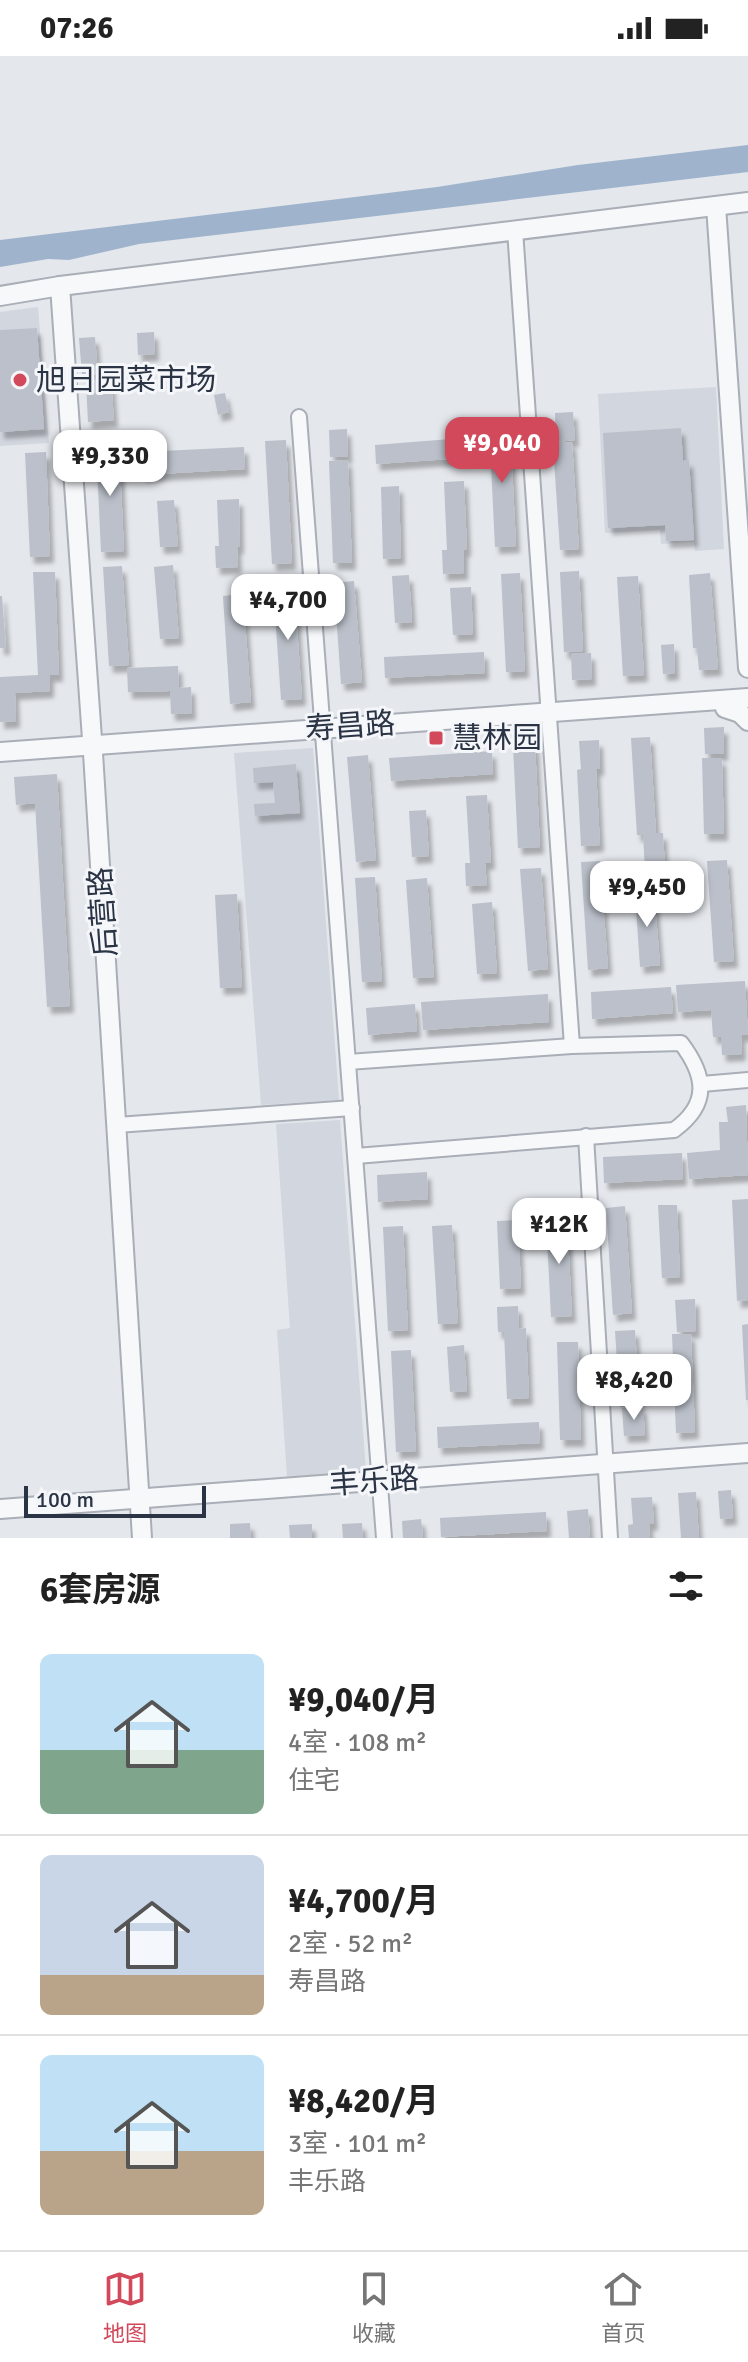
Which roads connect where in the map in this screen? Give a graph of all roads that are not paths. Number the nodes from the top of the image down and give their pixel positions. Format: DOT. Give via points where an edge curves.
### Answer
graph roads {
  1 [pos="748,202"];
  2 [pos="720,206"];
  3 [pos="515,230"];
  4 [pos="60,286"];
  5 [pos="0,296"];
  6 [pos="299,417"];
  7 [pos="748,497"];
  8 [pos="748,668"];
  9 [pos="748,698"];
  10 [pos="725,704"];
  11 [pos="748,706"];
  12 [pos="549,716"];
  13 [pos="748,721"];
  14 [pos="323,732"];
  15 [pos="93,750"];
  16 [pos="0,752"];
  17 [pos="0,760"];
  18 [pos="572,1046"];
  19 [pos="348,1062"];
  20 [pos="748,1080"];
  21 [pos="702,1084"];
  22 [pos="352,1108"];
  23 [pos="117,1125"];
  24 [pos="586,1136"];
  25 [pos="356,1156"];
  26 [pos="748,1453"];
  27 [pos="748,1462"];
  28 [pos="605,1468"];
  29 [pos="381,1486"];
  30 [pos="140,1503"];
  31 [pos="0,1509"];
  32 [pos="0,1517"];
  33 [pos="142,1538"];
  34 [pos="384,1538"];
  35 [pos="610,1538"];
  1 -- 2 [label="street"];
  2 -- 3 [label="street"];
  2 -- 7 [label="street"];
  2 -- 8 [label="street"];
  3 -- 4 [label="street"];
  3 -- 12 [label="street"];
  4 -- 5 [label="street"];
  4 -- 15 [label="street, 后营路"];
  6 -- 14 [label="street"];
  9 -- 10 [label="street, 寿昌路"];
  10 -- 11 [label="street, 寿昌路"];
  10 -- 12 [label="street, 寿昌路"];
  10 -- 13 [label="street"];
  12 -- 14 [label="street, 寿昌路"];
  12 -- 18 [label="street"];
  14 -- 15 [label="street, 寿昌路"];
  14 -- 19 [label="street"];
  15 -- 16 [label="street, 寿昌路"];
  15 -- 17 [label="street, 寿昌路"];
  15 -- 23 [label="street, 后营路"];
  18 -- 19 [label="street"];
  18 -- 21 [label="street" via="681,1043"];
  19 -- 22 [label="street"];
  20 -- 21 [label="street"];
  21 -- 24 [label="street" via="692,1117 674,1130"];
  22 -- 23 [label="street"];
  22 -- 25 [label="street"];
  23 -- 30 [label="street, 后营路"];
  24 -- 25 [label="street"];
  24 -- 28 [label="street"];
  25 -- 29 [label="street"];
  26 -- 28 [label="street, 丰乐路"];
  27 -- 28 [label="street, 丰乐路"];
  28 -- 29 [label="street, 丰乐路"];
  28 -- 35 [label="street"];
  29 -- 30 [label="street, 丰乐路"];
  29 -- 34 [label="street"];
  30 -- 31 [label="street, 丰乐路"];
  30 -- 32 [label="street, 丰乐路"];
  30 -- 33 [label="street, 后营路"];
}
